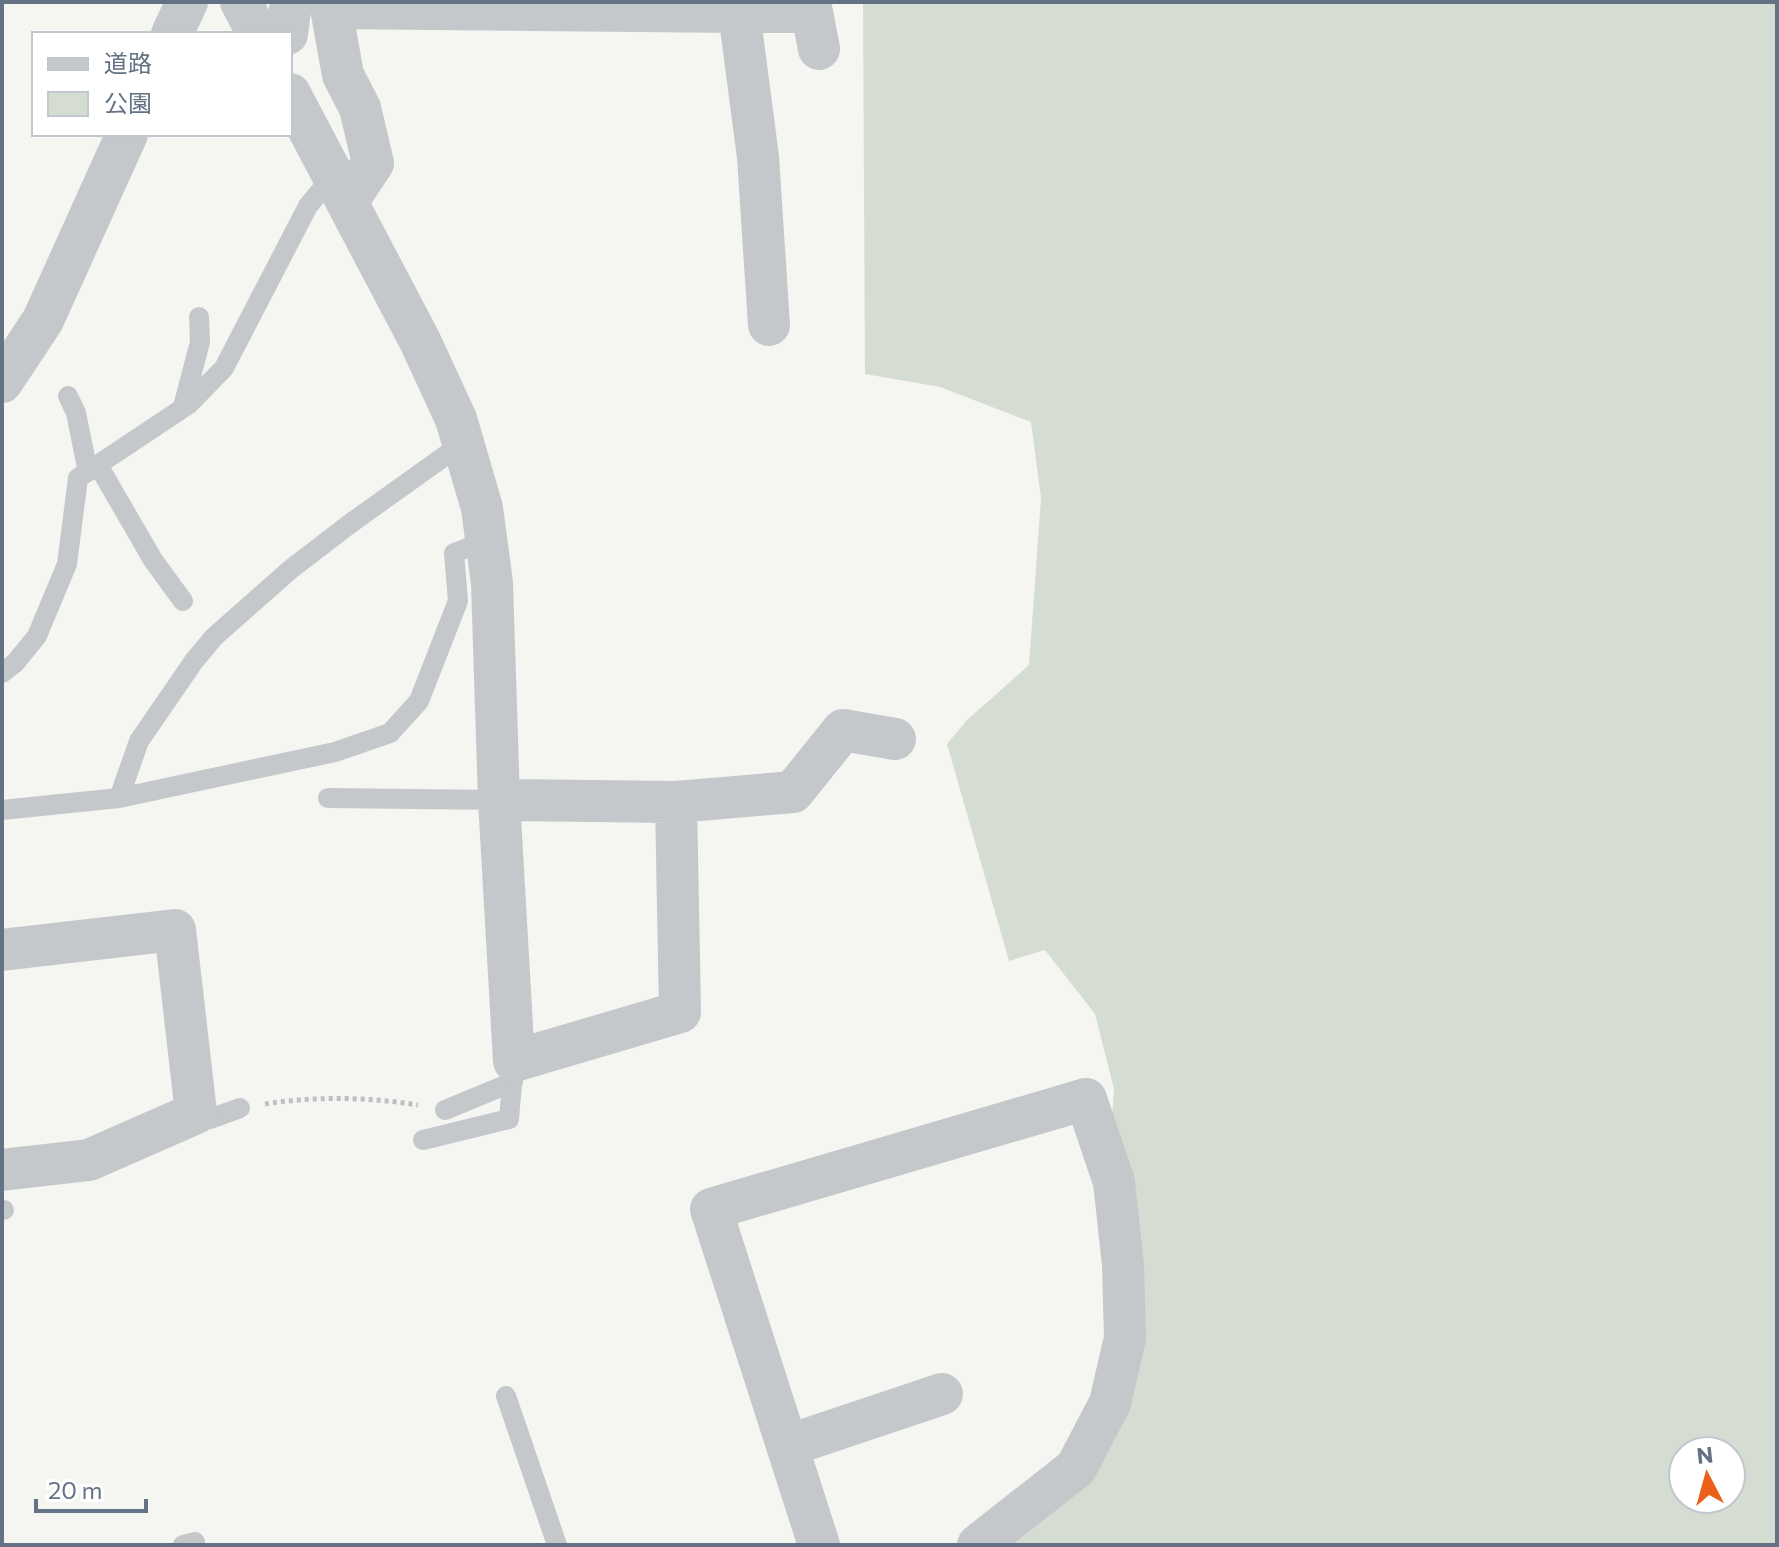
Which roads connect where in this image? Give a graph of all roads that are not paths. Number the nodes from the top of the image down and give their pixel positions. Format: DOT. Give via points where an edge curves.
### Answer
graph roads {
  1 [pos="187,2"];
  2 [pos="241,2"];
  3 [pos="291,2"];
  4 [pos="332,5"];
  5 [pos="739,12"];
  6 [pos="173,32"];
  7 [pos="257,32"];
  8 [pos="287,32"];
  9 [pos="819,49"];
  10 [pos="292,98"];
  11 [pos="126,136"];
  12 [pos="340,189"];
  13 [pos="199,317"];
  14 [pos="769,325"];
  15 [pos="2,382"];
  16 [pos="68,396"];
  17 [pos="183,408"];
  18 [pos="463,443"];
  19 [pos="93,468"];
  20 [pos="486,541"];
  21 [pos="183,601"];
  22 [pos="2,673"];
  23 [pos="895,739"];
  24 [pos="119,798"];
  25 [pos="328,798"];
  26 [pos="499,800"];
  27 [pos="676,802"];
  28 [pos="2,810"];
  29 [pos="2,950"];
  30 [pos="513,1071"];
  31 [pos="240,1108"];
  32 [pos="445,1110"];
  33 [pos="196,1113"];
  34 [pos="423,1140"];
  35 [pos="3,1197"];
  36 [pos="942,1394"];
  37 [pos="506,1396"];
  38 [pos="787,1446"];
  39 [pos="557,1545"];
  40 [pos="819,1545"];
  41 [pos="978,1545"];
  1 -- 6 [label="street"];
  2 -- 7 [label="street"];
  3 -- 8 [label="street"];
  4 -- 5 [label="street"];
  4 -- 12 [label="street" via="343,75 360,108 373,163"];
  5 -- 9 [label="street" via="812,12"];
  5 -- 14 [label="street" via="758,157"];
  10 -- 12 [label="street"];
  11 -- 15 [label="street" via="43,320"];
  12 -- 17 [label="lane" via="308,206 224,368"];
  12 -- 18 [label="street" via="420,341"];
  13 -- 17 [label="lane" via="200,342"];
  16 -- 19 [label="lane"];
  17 -- 19 [label="lane"];
  18 -- 20 [label="street"];
  18 -- 24 [label="lane" via="303,560 214,637 139,741"];
  19 -- 21 [label="lane"];
  19 -- 22 [label="lane" via="78,478 67,564 37,636"];
  20 -- 24 [label="lane" via="454,553 458,601 419,701 390,733 335,752"];
  20 -- 26 [label="street"];
  23 -- 27 [label="street" via="843,730 793,792"];
  24 -- 28 [label="lane"];
  25 -- 26 [label="lane"];
  26 -- 27 [label="street"];
  26 -- 30 [label="street"];
  27 -- 30 [label="street" via="680,1012"];
  29 -- 33 [label="street" via="175,930"];
  30 -- 32 [label="lane"];
  30 -- 34 [label="lane" via="509,1119"];
  31 -- 33 [label="lane" via="210,1119"];
  33 -- 35 [label="street"];
  36 -- 38 [label="street"];
  37 -- 39 [label="lane"];
  38 -- 40 [label="street"];
  38 -- 41 [label="street" via="711,1209 1086,1099 1114,1182 1123,1265 1125,1338 1110,1403 1076,1468"];
}
